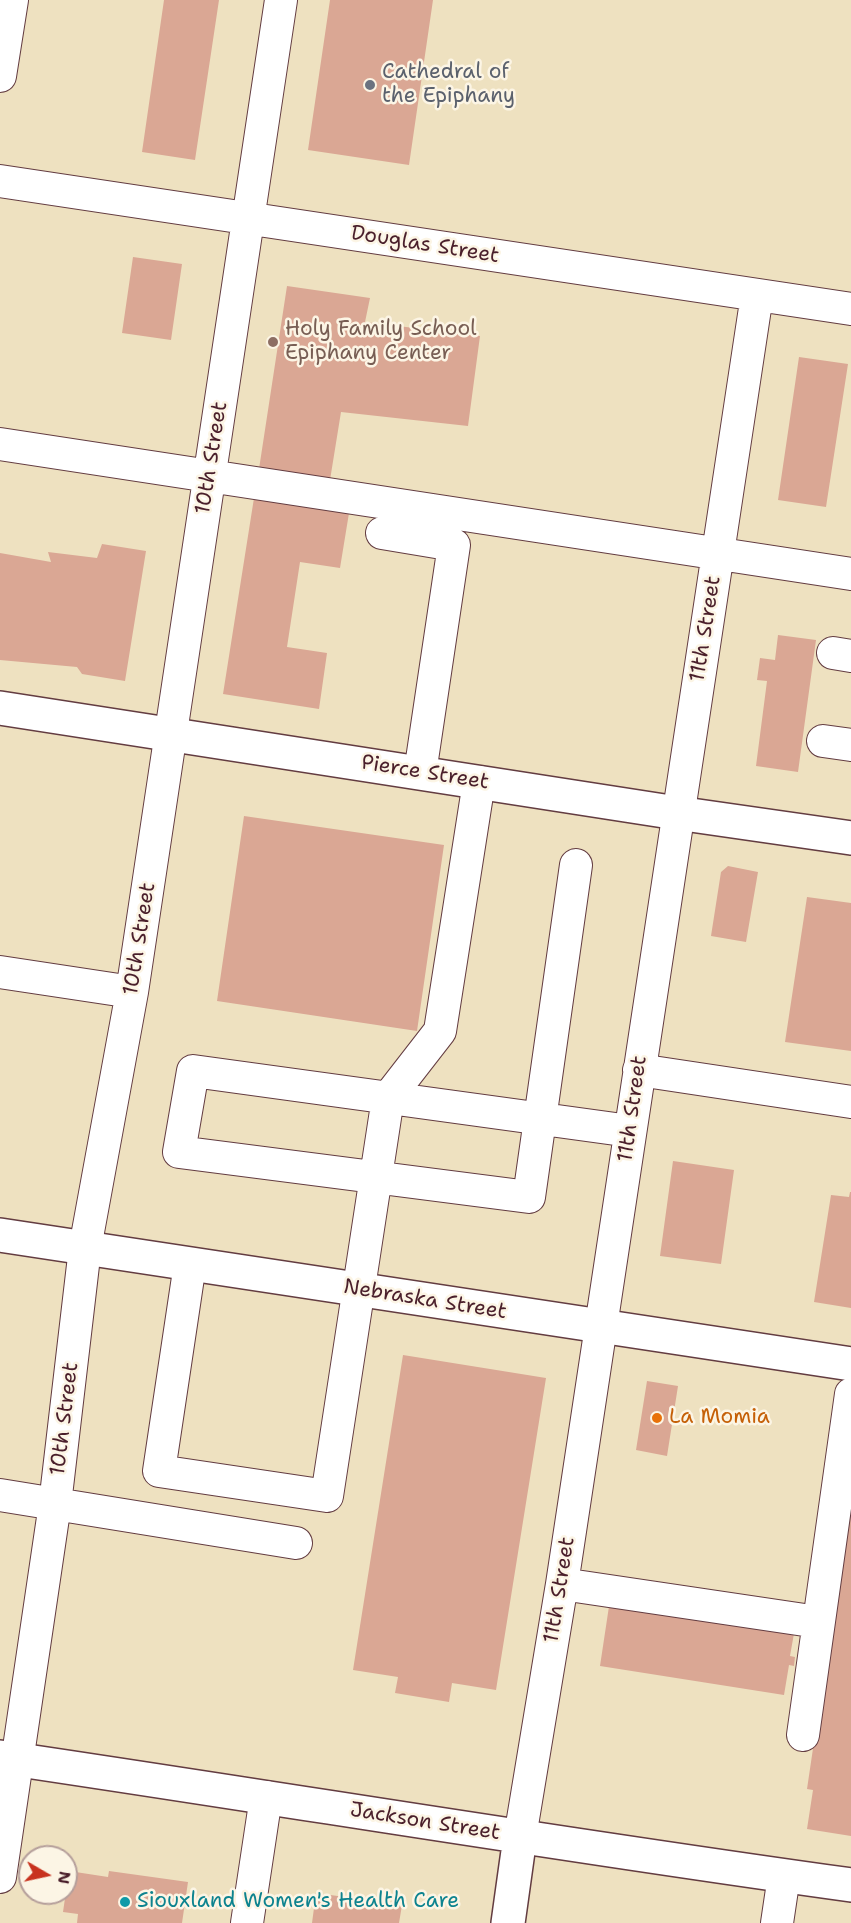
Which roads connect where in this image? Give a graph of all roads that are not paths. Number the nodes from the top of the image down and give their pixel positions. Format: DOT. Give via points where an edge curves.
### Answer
graph roads {
  1 [pos="12,0"];
  2 [pos="281,0"];
  3 [pos="0,76"];
  4 [pos="0,181"];
  5 [pos="248,219"];
  6 [pos="757,295"];
  7 [pos="851,309"];
  8 [pos="0,444"];
  9 [pos="209,476"];
  10 [pos="382,533"];
  11 [pos="717,554"];
  12 [pos="851,574"];
  13 [pos="0,708"];
  14 [pos="171,734"];
  15 [pos="420,773"];
  16 [pos="479,782"];
  17 [pos="677,813"];
  18 [pos="851,838"];
  19 [pos="576,865"];
  20 [pos="0,972"];
  21 [pos="132,992"];
  22 [pos="639,1070"];
  23 [pos="388,1098"];
  24 [pos="851,1102"];
  25 [pos="541,1119"];
  26 [pos="630,1131"];
  27 [pos="376,1178"];
  28 [pos="0,1235"];
  29 [pos="85,1248"];
  30 [pos="190,1264"];
  31 [pos="359,1290"];
  32 [pos="600,1327"];
  33 [pos="851,1364"];
  34 [pos="851,1394"];
  35 [pos="0,1495"];
  36 [pos="56,1504"];
  37 [pos="296,1544"];
  38 [pos="562,1584"];
  39 [pos="818,1622"];
  40 [pos="803,1735"];
  41 [pos="9,1758"];
  42 [pos="266,1797"];
  43 [pos="520,1837"];
  44 [pos="784,1876"];
  45 [pos="0,1877"];
  46 [pos="851,1885"];
  47 [pos="247,1923"];
  48 [pos="508,1923"];
  49 [pos="777,1923"];
  1 -- 3 [label="street"];
  2 -- 5 [label="street, 10th Street"];
  4 -- 5 [label="street, Douglas Street"];
  5 -- 6 [label="street, Douglas Street"];
  5 -- 9 [label="street, 10th Street"];
  6 -- 7 [label="street, Douglas Street"];
  6 -- 11 [label="street, 11th Street"];
  8 -- 9 [label="street"];
  9 -- 11 [label="street"];
  9 -- 14 [label="street, 10th Street"];
  10 -- 15 [label="street" via="454,545"];
  11 -- 12 [label="street"];
  11 -- 17 [label="street, 11th Street"];
  13 -- 14 [label="main road, Pierce Street"];
  14 -- 15 [label="main road, Pierce Street"];
  14 -- 21 [label="street, 10th Street"];
  15 -- 16 [label="main road, Pierce Street"];
  16 -- 17 [label="main road, Pierce Street"];
  16 -- 23 [label="street" via="440,1031"];
  17 -- 18 [label="main road, Pierce Street"];
  17 -- 22 [label="street, 11th Street"];
  19 -- 25 [label="street"];
  20 -- 21 [label="street"];
  21 -- 29 [label="street, 10th Street"];
  22 -- 24 [label="street"];
  22 -- 26 [label="street, 11th Street"];
  23 -- 25 [label="street"];
  23 -- 27 [label="street"];
  23 -- 27 [label="street" via="193,1071 179,1152"];
  25 -- 26 [label="street"];
  25 -- 27 [label="street" via="529,1197"];
  26 -- 32 [label="street, 11th Street"];
  27 -- 31 [label="street"];
  28 -- 29 [label="main road, Nebraska Street"];
  29 -- 30 [label="main road, Nebraska Street"];
  29 -- 36 [label="street, 10th Street"];
  30 -- 31 [label="main road, Nebraska Street"];
  30 -- 31 [label="street" via="159,1472 327,1496"];
  31 -- 32 [label="main road, Nebraska Street"];
  32 -- 33 [label="main road, Nebraska Street"];
  32 -- 38 [label="street, 11th Street"];
  34 -- 39 [label="street"];
  35 -- 36 [label="street"];
  36 -- 37 [label="street"];
  36 -- 41 [label="street, 10th Street"];
  38 -- 39 [label="street"];
  38 -- 43 [label="street, 11th Street"];
  39 -- 40 [label="street"];
  41 -- 42 [label="main road, Jackson Street"];
  41 -- 45 [label="street, 10th Street"];
  42 -- 43 [label="main road, Jackson Street"];
  42 -- 47 [label="street"];
  43 -- 44 [label="main road, Jackson Street"];
  43 -- 48 [label="main road, 11th Street"];
  44 -- 46 [label="main road, Jackson Street"];
  44 -- 49 [label="street"];
}
